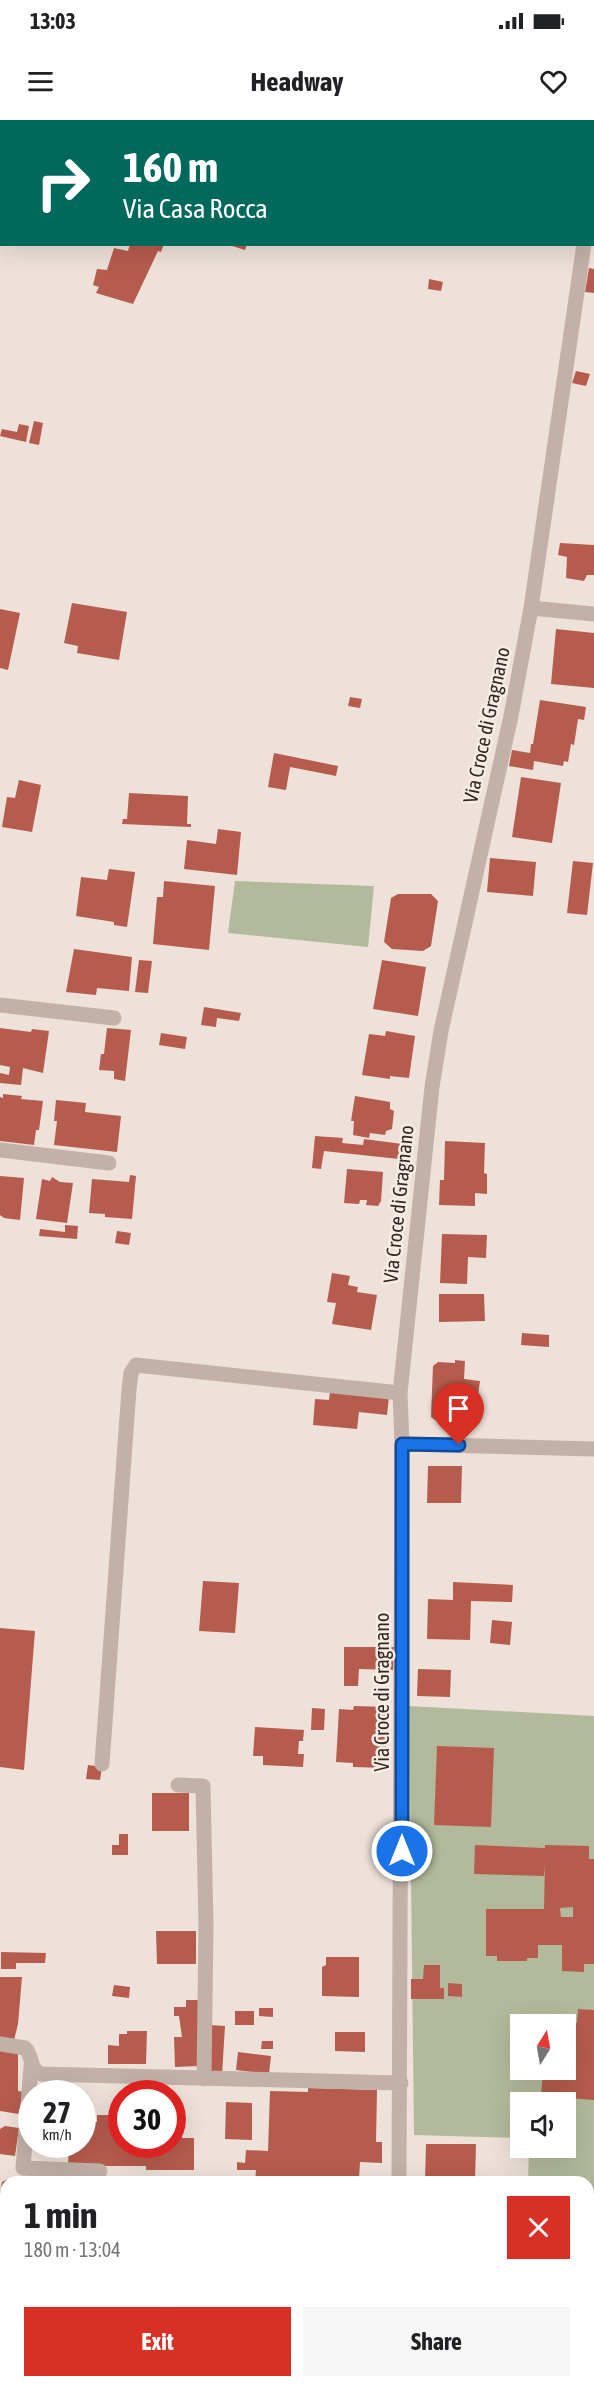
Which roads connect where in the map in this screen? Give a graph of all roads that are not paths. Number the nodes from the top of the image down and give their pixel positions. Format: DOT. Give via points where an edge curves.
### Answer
graph roads {
  1 [pos="584,246"];
  2 [pos="531,608"];
  3 [pos="594,614"];
  4 [pos="0,1005"];
  5 [pos="114,1018"];
  6 [pos="0,1150"];
  7 [pos="109,1163"];
  8 [pos="400,1393"];
  9 [pos="402,1444"];
  10 [pos="594,1449"];
  11 [pos="102,1764"];
  12 [pos="178,1785"];
  13 [pos="0,2044"];
  14 [pos="31,2066"];
  15 [pos="204,2079"];
  16 [pos="401,2083"];
  17 [pos="100,2171"];
  18 [pos="399,2176"];
  1 -- 2 [label="street, Via Croce di Gragnano"];
  2 -- 3 [label="street"];
  2 -- 8 [label="street, Via Croce di Gragnano" via="441,1031"];
  4 -- 5 [label="street"];
  6 -- 7 [label="street"];
  8 -- 9 [label="street, Via Croce di Gragnano"];
  8 -- 11 [label="street" via="136,1365 129,1389"];
  9 -- 10 [label="street"];
  9 -- 16 [label="street, Via Croce di Gragnano"];
  12 -- 15 [label="street" via="203,1786"];
  13 -- 14 [label="street" via="25,2048 30,2053"];
  14 -- 15 [label="street" via="41,2074"];
  14 -- 17 [label="street" via="23,2168"];
  15 -- 16 [label="street"];
  16 -- 18 [label="street, Via Croce di Gragnano"];
}
